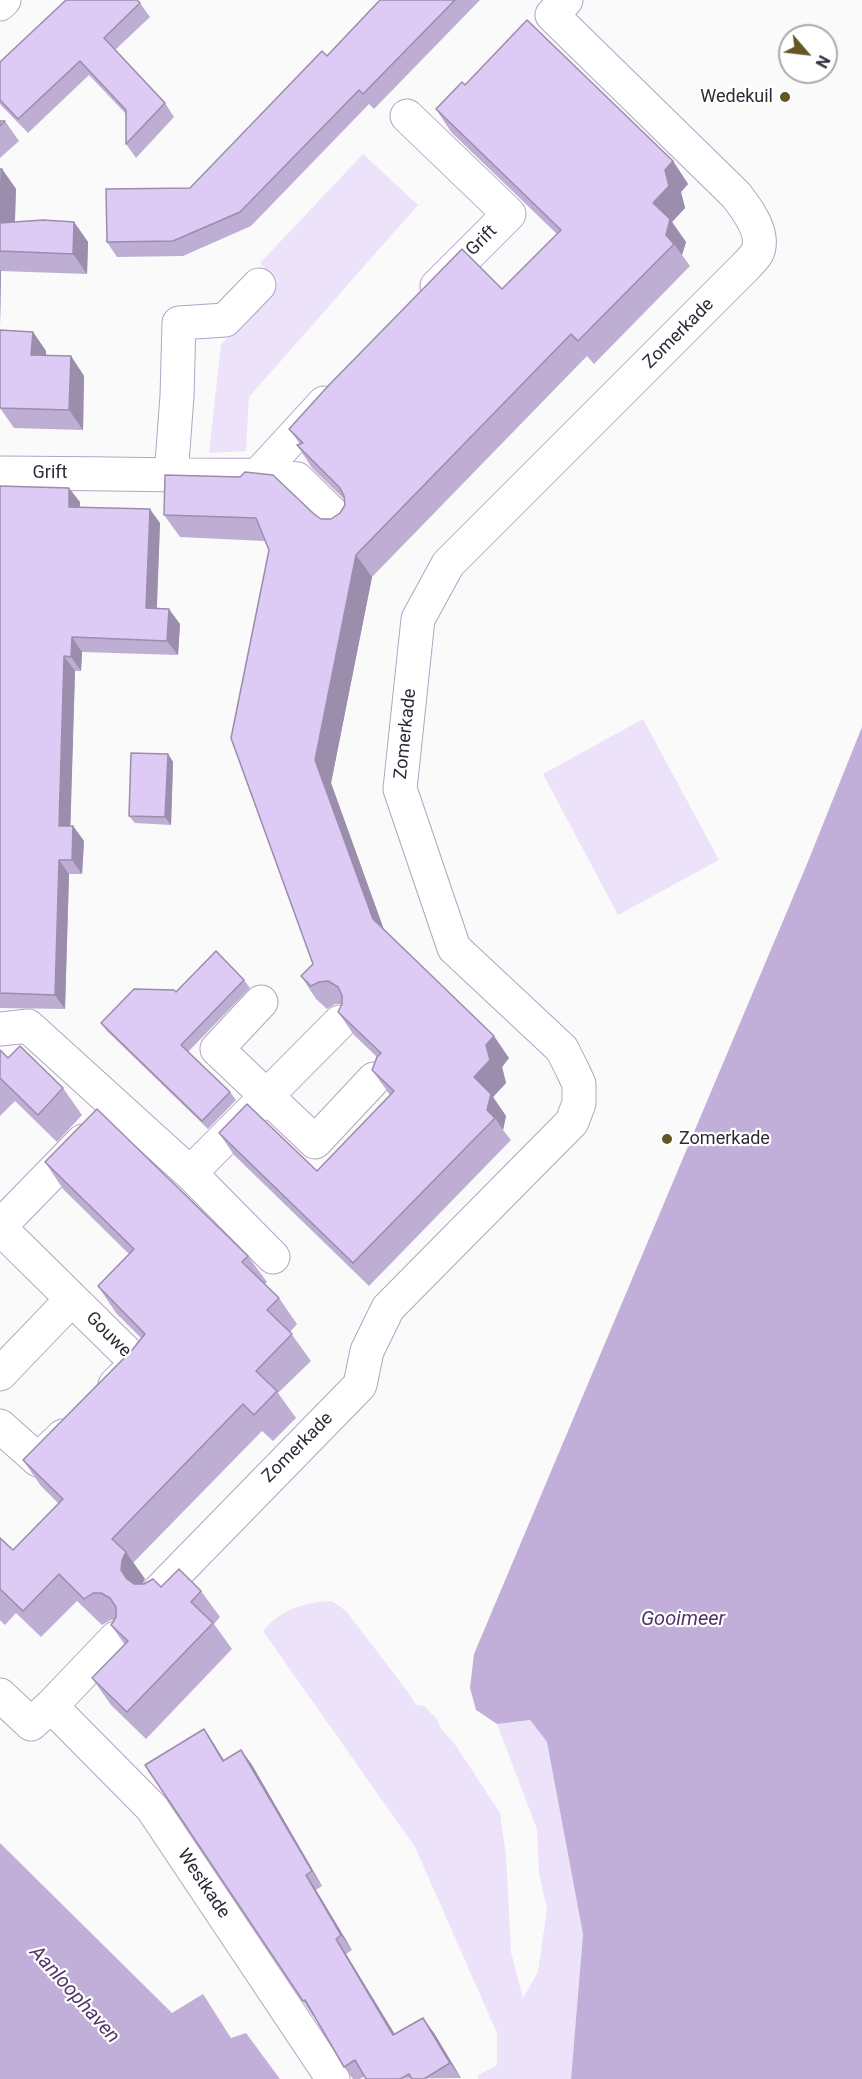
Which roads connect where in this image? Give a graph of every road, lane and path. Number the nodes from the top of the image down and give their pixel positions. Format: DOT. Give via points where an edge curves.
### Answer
graph roads {
  1 [pos="4,0"];
  2 [pos="0,4"];
  3 [pos="559,7"];
  4 [pos="407,116"];
  5 [pos="259,285"];
  6 [pos="416,307"];
  7 [pos="342,384"];
  8 [pos="0,473"];
  9 [pos="258,474"];
  10 [pos="171,476"];
  11 [pos="342,523"];
  12 [pos="261,1002"];
  13 [pos="340,1022"];
  14 [pos="0,1029"];
  15 [pos="374,1079"];
  16 [pos="266,1095"];
  17 [pos="117,1107"];
  18 [pos="189,1173"];
  19 [pos="0,1227"];
  20 [pos="273,1257"];
  21 [pos="72,1299"];
  22 [pos="0,1374"];
  23 [pos="0,1426"];
  24 [pos="159,1592"];
  25 [pos="116,1638"];
  26 [pos="0,1695"];
  27 [pos="41,1715"];
  28 [pos="333,2079"];
  1 -- 2 [label="street"];
  3 -- 24 [label="street, Zomerkade" via="736,195 751,216 759,243 757,253 744,268 448,564 418,619 400,789 454,948 562,1049 579,1084 579,1103 572,1122 388,1308 367,1351 360,1385"];
  4 -- 6 [label="street, Grift" via="509,214"];
  5 -- 10 [label="street" via="225,320 179,323"];
  7 -- 9 [label="street"];
  8 -- 10 [label="street, Grift"];
  9 -- 10 [label="street, Grift"];
  9 -- 11 [label="street, Grift" via="297,479"];
  12 -- 16 [label="street" via="217,1048"];
  13 -- 16 [label="street"];
  14 -- 17 [label="street" via="28,1026"];
  15 -- 16 [label="street" via="315,1142"];
  16 -- 18 [label="street"];
  17 -- 18 [label="street"];
  17 -- 19 [label="street, Gouwe"];
  18 -- 20 [label="street"];
  19 -- 21 [label="street, Gouwe"];
  21 -- 22 [label="street, Gouwe"];
  21 -- 23 [label="street, Gouwe" via="137,1363 38,1460"];
  25 -- 27 [label="street"];
  26 -- 27 [label="street, Westkade"];
  27 -- 28 [label="street, Westkade" via="153,1808"];
}
